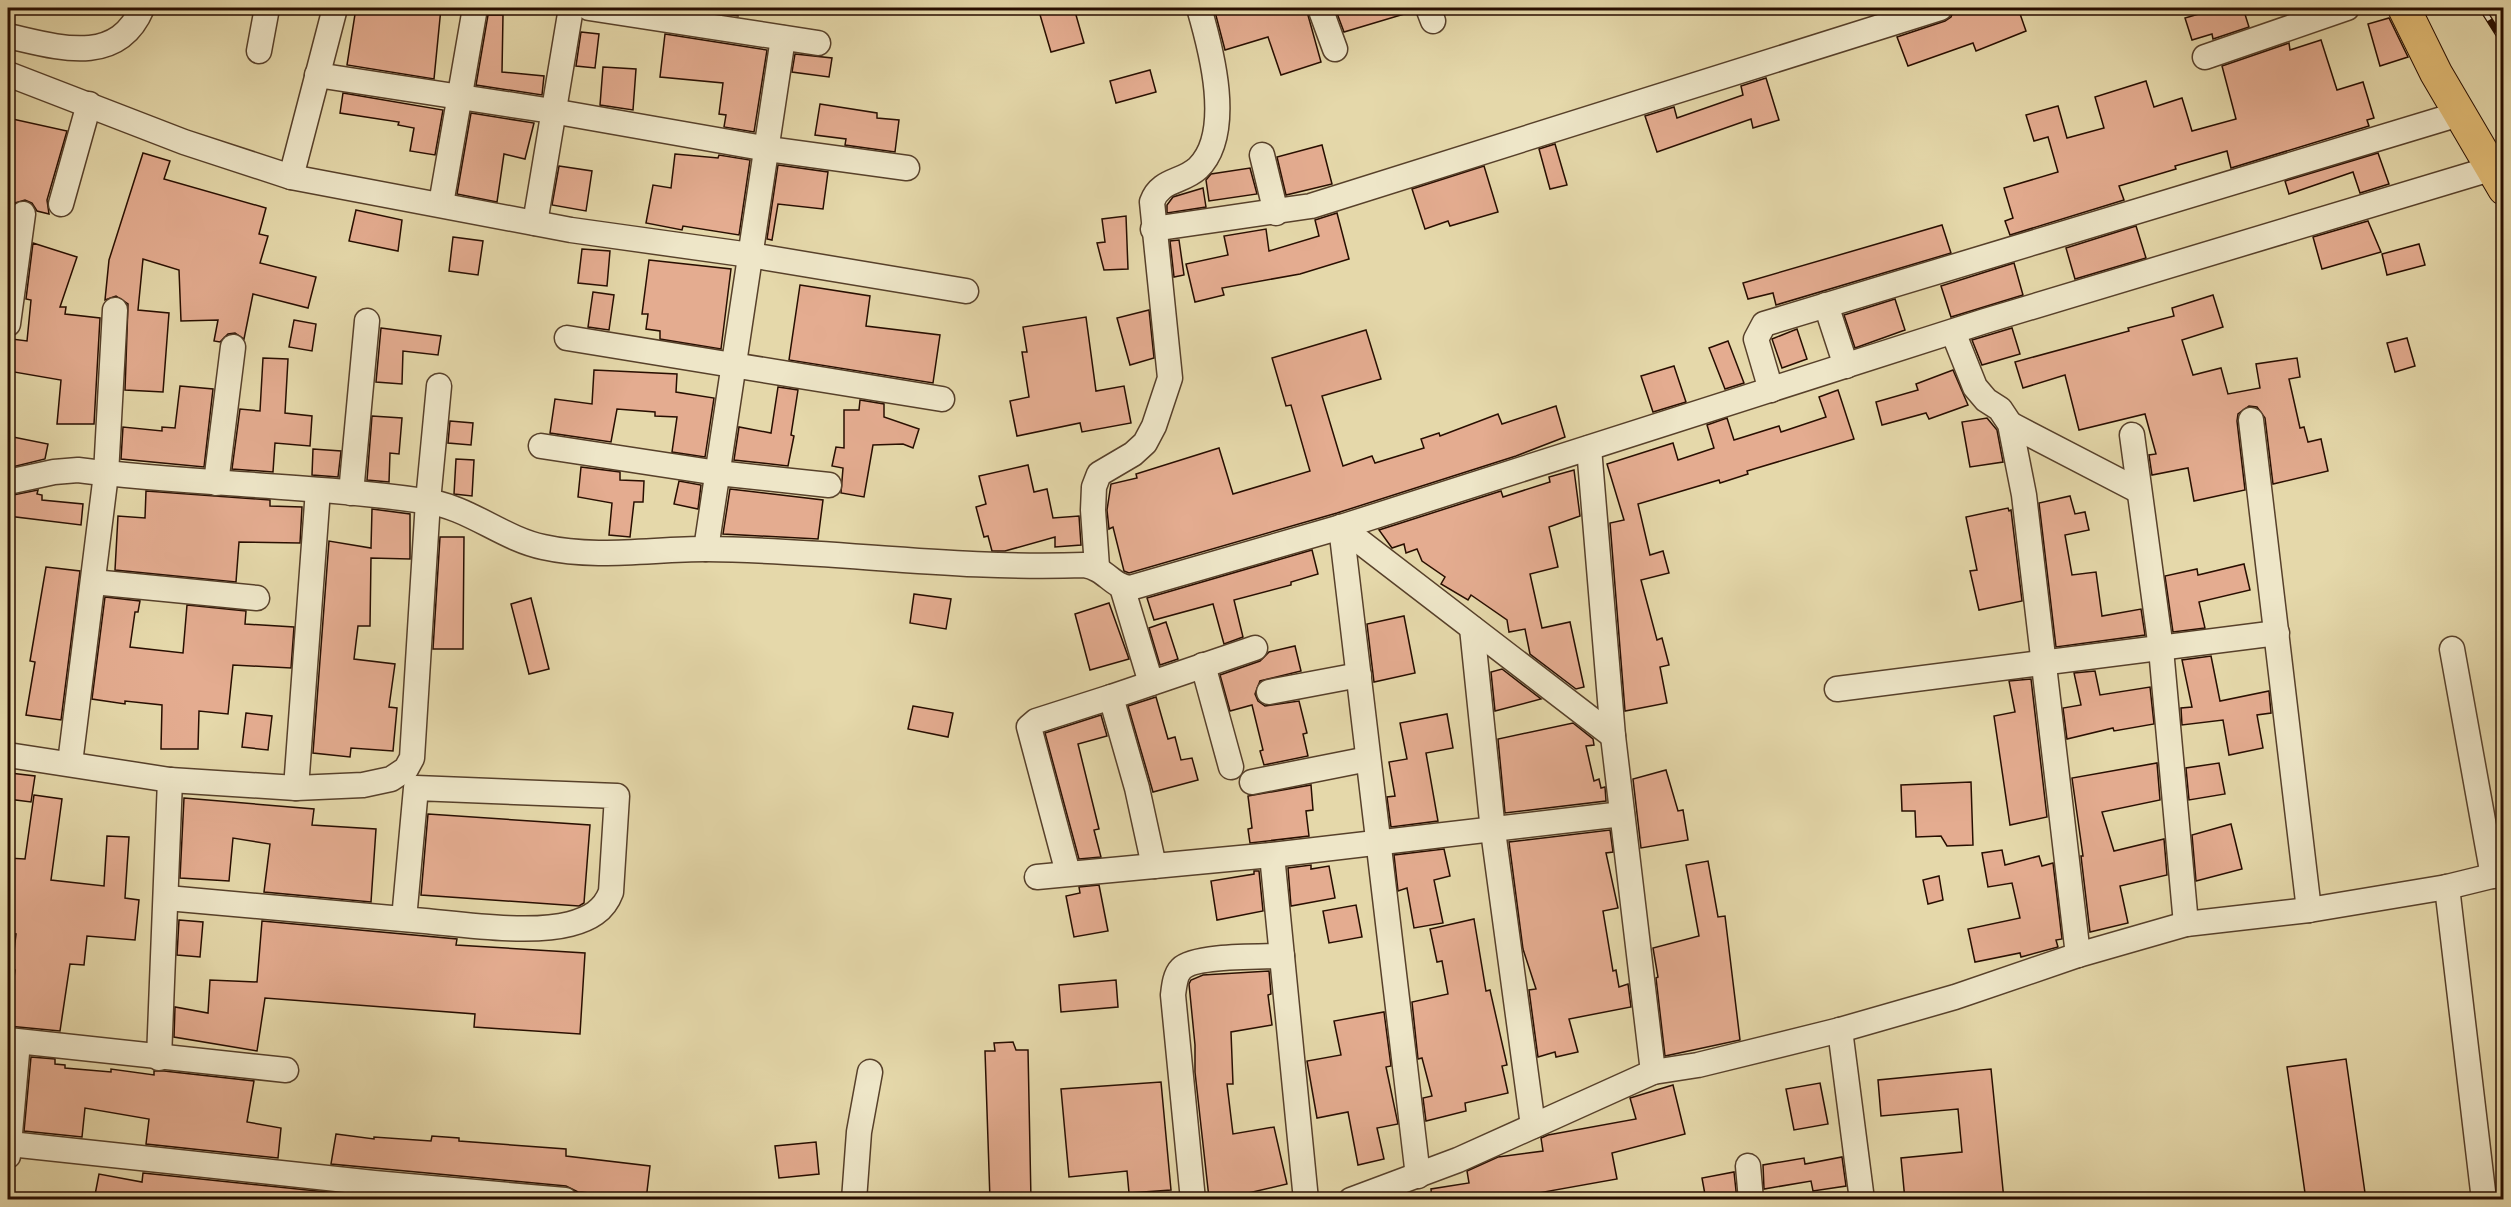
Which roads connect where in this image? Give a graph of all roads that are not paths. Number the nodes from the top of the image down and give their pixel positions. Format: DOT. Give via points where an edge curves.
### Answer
graph roads {
  1 [pos="142,8"];
  2 [pos="267,8"];
  3 [pos="334,8"];
  4 [pos="474,8"];
  5 [pos="571,8"];
  6 [pos="589,8"];
  7 [pos="1199,8"];
  8 [pos="1320,8"];
  9 [pos="1940,8"];
  10 [pos="2347,8"];
  11 [pos="2404,8"];
  12 [pos="8,36"];
  13 [pos="783,38"];
  14 [pos="818,43"];
  15 [pos="1335,49"];
  16 [pos="259,51"];
  17 [pos="2205,57"];
  18 [pos="8,75"];
  19 [pos="317,75"];
  20 [pos="460,99"];
  21 [pos="89,104"];
  22 [pos="552,111"];
  23 [pos="2458,114"];
  24 [pos="768,149"];
  25 [pos="1262,155"];
  26 [pos="907,168"];
  27 [pos="291,177"];
  28 [pos="2497,179"];
  29 [pos="61,204"];
  30 [pos="441,204"];
  31 [pos="1276,213"];
  32 [pos="23,214"];
  33 [pos="535,223"];
  34 [pos="1153,229"];
  35 [pos="750,255"];
  36 [pos="966,291"];
  37 [pos="1826,305"];
  38 [pos="115,310"];
  39 [pos="367,321"];
  40 [pos="8,324"];
  41 [pos="1953,332"];
  42 [pos="567,338"];
  43 [pos="233,347"];
  44 [pos="734,365"];
  45 [pos="1846,366"];
  46 [pos="439,386"];
  47 [pos="1771,390"];
  48 [pos="942,399"];
  49 [pos="2251,420"];
  50 [pos="2010,424"];
  51 [pos="2132,435"];
  52 [pos="541,446"];
  53 [pos="1589,448"];
  54 [pos="718,473"];
  55 [pos="106,474"];
  56 [pos="8,482"];
  57 [pos="216,483"];
  58 [pos="829,485"];
  59 [pos="318,490"];
  60 [pos="2139,491"];
  61 [pos="351,493"];
  62 [pos="428,501"];
  63 [pos="1341,527"];
  64 [pos="706,549"];
  65 [pos="1097,567"];
  66 [pos="93,582"];
  67 [pos="1122,587"];
  68 [pos="257,598"];
  69 [pos="1472,628"];
  70 [pos="2277,633"];
  71 [pos="1255,648"];
  72 [pos="2161,649"];
  73 [pos="2452,650"];
  74 [pos="2044,664"];
  75 [pos="1203,665"];
  76 [pos="1359,675"];
  77 [pos="1151,683"];
  78 [pos="1837,689"];
  79 [pos="1269,692"];
  80 [pos="1111,698"];
  81 [pos="1613,736"];
  82 [pos="8,755"];
  83 [pos="1368,759"];
  84 [pos="70,763"];
  85 [pos="1231,767"];
  86 [pos="170,780"];
  87 [pos="1252,782"];
  88 [pos="296,788"];
  89 [pos="1622,814"];
  90 [pos="1493,831"];
  91 [pos="1378,842"];
  92 [pos="1272,855"];
  93 [pos="1154,866"];
  94 [pos="1068,873"];
  95 [pos="2498,875"];
  96 [pos="1036,877"];
  97 [pos="2447,887"];
  98 [pos="167,898"];
  99 [pos="2309,910"];
  100 [pos="404,919"];
  101 [pos="2186,924"];
  102 [pos="2078,955"];
  103 [pos="1282,956"];
  104 [pos="1840,1030"];
  105 [pos="13,1041"];
  106 [pos="159,1058"];
  107 [pos="286,1070"];
  108 [pos="870,1072"];
  109 [pos="1653,1072"];
  110 [pos="1533,1126"];
  111 [pos="9,1150"];
  112 [pos="1748,1166"];
  113 [pos="1418,1176"];
  114 [pos="565,1200"];
  115 [pos="854,1200"];
  116 [pos="1193,1200"];
  117 [pos="1306,1200"];
  118 [pos="1351,1200"];
  119 [pos="1751,1200"];
  120 [pos="1862,1200"];
  121 [pos="2484,1200"];
  1 -- 12 [label="street" via="134,26 115,41 90,49 61,48"];
  2 -- 16 [label="street"];
  3 -- 19 [label="street"];
  4 -- 20 [label="street"];
  5 -- 22 [label="street"];
  6 -- 13 [label="street"];
  7 -- 34 [label="street" via="1216,82 1217,120 1206,158 1197,169 1156,192 1151,212"];
  8 -- 15 [label="street"];
  9 -- 31 [label="street" via="1340,198"];
  10 -- 17 [label="street"];
  11 -- 23 [label="main road"];
  13 -- 14 [label="street"];
  13 -- 24 [label="street"];
  18 -- 21 [label="street"];
  19 -- 20 [label="street"];
  19 -- 27 [label="street"];
  20 -- 22 [label="street"];
  20 -- 30 [label="street"];
  21 -- 27 [label="street" via="184,142"];
  21 -- 29 [label="street"];
  22 -- 24 [label="street"];
  22 -- 33 [label="street"];
  23 -- 28 [label="main road"];
  23 -- 37 [label="street"];
  24 -- 26 [label="street"];
  24 -- 35 [label="street"];
  25 -- 31 [label="street"];
  27 -- 30 [label="street"];
  28 -- 41 [label="street"];
  30 -- 33 [label="street"];
  31 -- 34 [label="street"];
  32 -- 40 [label="street"];
  33 -- 35 [label="street"];
  34 -- 65 [label="street" via="1170,378 1144,443 1099,474 1093,510"];
  35 -- 36 [label="street"];
  35 -- 44 [label="street"];
  37 -- 45 [label="street"];
  37 -- 47 [label="street" via="1764,324 1759,330 1756,339"];
  38 -- 55 [label="street"];
  39 -- 61 [label="street"];
  41 -- 45 [label="street"];
  41 -- 50 [label="street" via="1975,387 2000,409"];
  42 -- 44 [label="street"];
  43 -- 57 [label="street"];
  44 -- 48 [label="street"];
  44 -- 54 [label="street"];
  45 -- 47 [label="street"];
  46 -- 62 [label="street"];
  47 -- 53 [label="street"];
  49 -- 70 [label="street"];
  50 -- 60 [label="street"];
  50 -- 74 [label="street" via="2024,495"];
  51 -- 60 [label="street"];
  52 -- 54 [label="street"];
  53 -- 63 [label="street"];
  53 -- 81 [label="street"];
  54 -- 58 [label="street"];
  54 -- 64 [label="street"];
  55 -- 56 [label="street" via="65,471"];
  55 -- 57 [label="street"];
  55 -- 66 [label="street"];
  57 -- 59 [label="street"];
  59 -- 61 [label="street"];
  59 -- 88 [label="street"];
  60 -- 72 [label="street"];
  61 -- 62 [label="street"];
  62 -- 64 [label="street" via="459,509 542,547 588,552"];
  62 -- 88 [label="street" via="412,758 406,769 391,779 363,785"];
  63 -- 67 [label="street" via="1130,588"];
  63 -- 69 [label="street"];
  63 -- 76 [label="street"];
  64 -- 65 [label="street" via="868,556 959,565"];
  65 -- 67 [label="street"];
  66 -- 68 [label="street"];
  66 -- 84 [label="street"];
  67 -- 77 [label="street"];
  69 -- 81 [label="street"];
  69 -- 90 [label="street"];
  70 -- 72 [label="street"];
  70 -- 99 [label="street"];
  71 -- 75 [label="street"];
  72 -- 74 [label="street"];
  72 -- 101 [label="street"];
  73 -- 95 [label="street"];
  74 -- 78 [label="street"];
  74 -- 102 [label="street"];
  75 -- 77 [label="street"];
  75 -- 85 [label="street"];
  76 -- 79 [label="street"];
  76 -- 83 [label="street"];
  77 -- 80 [label="street"];
  80 -- 93 [label="street"];
  80 -- 94 [label="street" via="1036,721 1029,727"];
  81 -- 89 [label="street"];
  82 -- 84 [label="street"];
  83 -- 87 [label="street"];
  83 -- 91 [label="street"];
  84 -- 86 [label="street"];
  86 -- 88 [label="street"];
  86 -- 98 [label="street"];
  89 -- 90 [label="street"];
  89 -- 109 [label="street"];
  90 -- 91 [label="street"];
  90 -- 110 [label="street"];
  91 -- 92 [label="street"];
  91 -- 113 [label="street"];
  92 -- 93 [label="street"];
  92 -- 103 [label="street"];
  93 -- 94 [label="street"];
  94 -- 96 [label="street"];
  95 -- 97 [label="street"];
  97 -- 99 [label="street"];
  97 -- 121 [label="street"];
  98 -- 100 [label="street"];
  98 -- 106 [label="street"];
  99 -- 101 [label="street"];
  100 -- 100 [label="street" via="534,927 589,918 606,905 610,892 617,796 416,788"];
  101 -- 102 [label="street"];
  102 -- 104 [label="street" via="1955,997"];
  103 -- 116 [label="street" via="1195,962 1181,969 1174,982"];
  103 -- 117 [label="street"];
  104 -- 109 [label="street" via="1698,1065"];
  104 -- 120 [label="street"];
  105 -- 106 [label="street"];
  105 -- 111 [label="street"];
  106 -- 107 [label="street"];
  108 -- 115 [label="street" via="859,1132"];
  109 -- 110 [label="street"];
  110 -- 113 [label="street"];
  111 -- 114 [label="street"];
  112 -- 119 [label="street"];
  113 -- 118 [label="street"];
}
